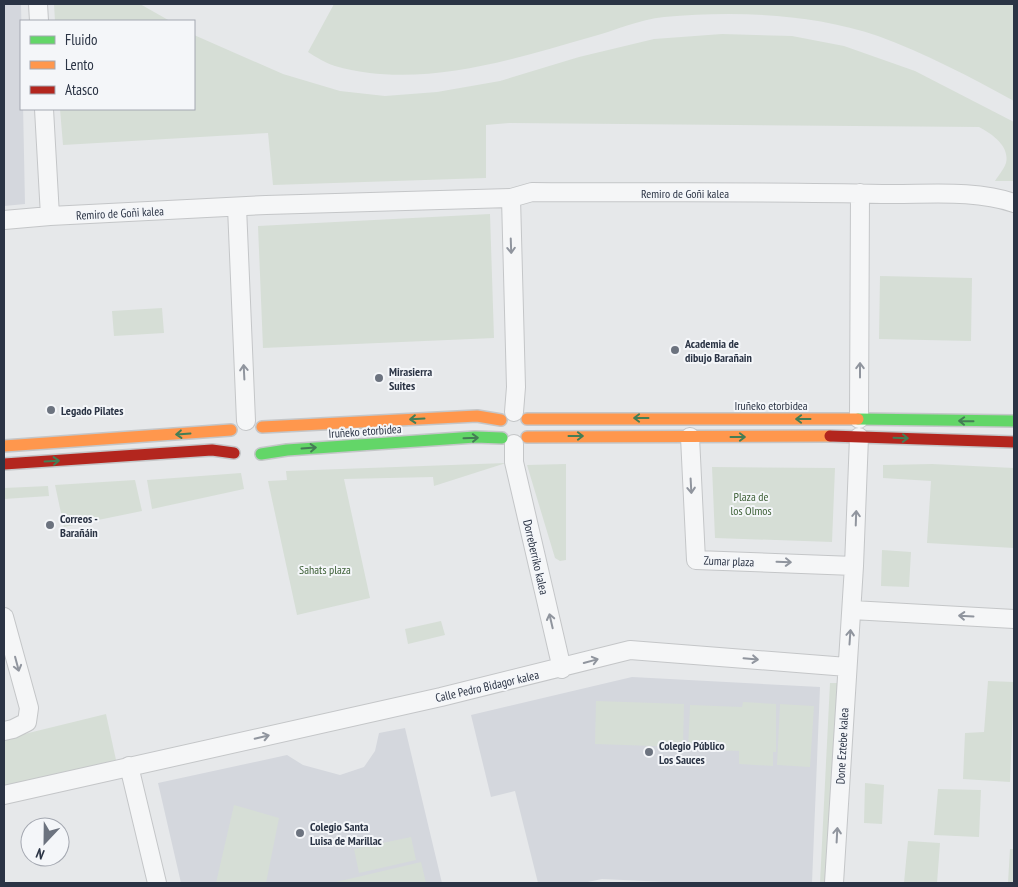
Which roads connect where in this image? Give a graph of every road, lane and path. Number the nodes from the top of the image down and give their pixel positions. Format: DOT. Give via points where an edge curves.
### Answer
graph roads {
  1 [pos="38,4"];
  2 [pos="39,20"];
  3 [pos="44,110"];
  4 [pos="860,193"];
  5 [pos="511,198"];
  6 [pos="1014,203"];
  7 [pos="237,207"];
  8 [pos="50,216"];
  9 [pos="4,220"];
  10 [pos="514,417"];
  11 [pos="859,419"];
  12 [pos="1014,422"];
  13 [pos="256,436"];
  14 [pos="690,437"];
  15 [pos="859,437"];
  16 [pos="514,440"];
  17 [pos="1014,442"];
  18 [pos="4,446"];
  19 [pos="242,457"];
  20 [pos="4,464"];
  21 [pos="854,566"];
  22 [pos="852,610"];
  23 [pos="4,617"];
  24 [pos="1014,618"];
  25 [pos="847,667"];
  26 [pos="562,669"];
  27 [pos="4,731"];
  28 [pos="129,766"];
  29 [pos="4,795"];
  30 [pos="157,883"];
  31 [pos="834,883"];
  1 -- 2 [label="street"];
  3 -- 8 [label="street"];
  4 -- 5 [label="street, Remiro de Goñi kalea" via="532,192"];
  4 -- 6 [label="street, Remiro de Goñi kalea" via="997,197"];
  11 -- 4 [label="street, one-way"];
  5 -- 7 [label="street, Remiro de Goñi kalea"];
  5 -- 10 [label="street, one-way"];
  7 -- 8 [label="street, Remiro de Goñi kalea"];
  13 -- 7 [label="street, one-way"];
  8 -- 9 [label="street, Remiro de Goñi kalea"];
  11 -- 10 [label="main road, Iruñeko etorbidea, one-way"];
  10 -- 13 [label="main road, Iruñeko etorbidea, one-way" via="477,416"];
  10 -- 16 [label="main road" via="530,428"];
  10 -- 16 [label="main road" via="498,429"];
  12 -- 11 [label="main road, Iruñeko etorbidea, one-way"];
  13 -- 16 [label="main road, Iruñeko etorbidea, one-way" via="287,450 475,437"];
  13 -- 18 [label="main road, Iruñeko etorbidea, one-way"];
  13 -- 19 [label="main road"];
  13 -- 19 [label="main road" via="229,442"];
  14 -- 15 [label="main road, Iruñeko etorbidea, one-way"];
  16 -- 14 [label="main road, Iruñeko etorbidea, one-way" via="552,436"];
  14 -- 21 [label="street, Zumar plaza, one-way" via="696,560"];
  15 -- 17 [label="main road, Iruñeko etorbidea, one-way"];
  21 -- 15 [label="street, Done Eztebe kalea, one-way"];
  26 -- 16 [label="street, Dorreberriko kalea, one-way" via="514,462"];
  20 -- 19 [label="main road, one-way" via="212,450"];
  21 -- 22 [label="street, Done Eztebe kalea"];
  24 -- 22 [label="street, one-way"];
  25 -- 22 [label="street, Done Eztebe kalea, one-way"];
  23 -- 27 [label="street, one-way" via="28,708 27,722"];
  26 -- 25 [label="street, Calle Pedro Bidagor kalea, one-way" via="630,650"];
  31 -- 25 [label="street, Done Eztebe kalea, one-way"];
  28 -- 26 [label="street, Calle Pedro Bidagor kalea, one-way"];
  28 -- 29 [label="street, Calle Pedro Bidagor kalea"];
  28 -- 30 [label="street"];
}
